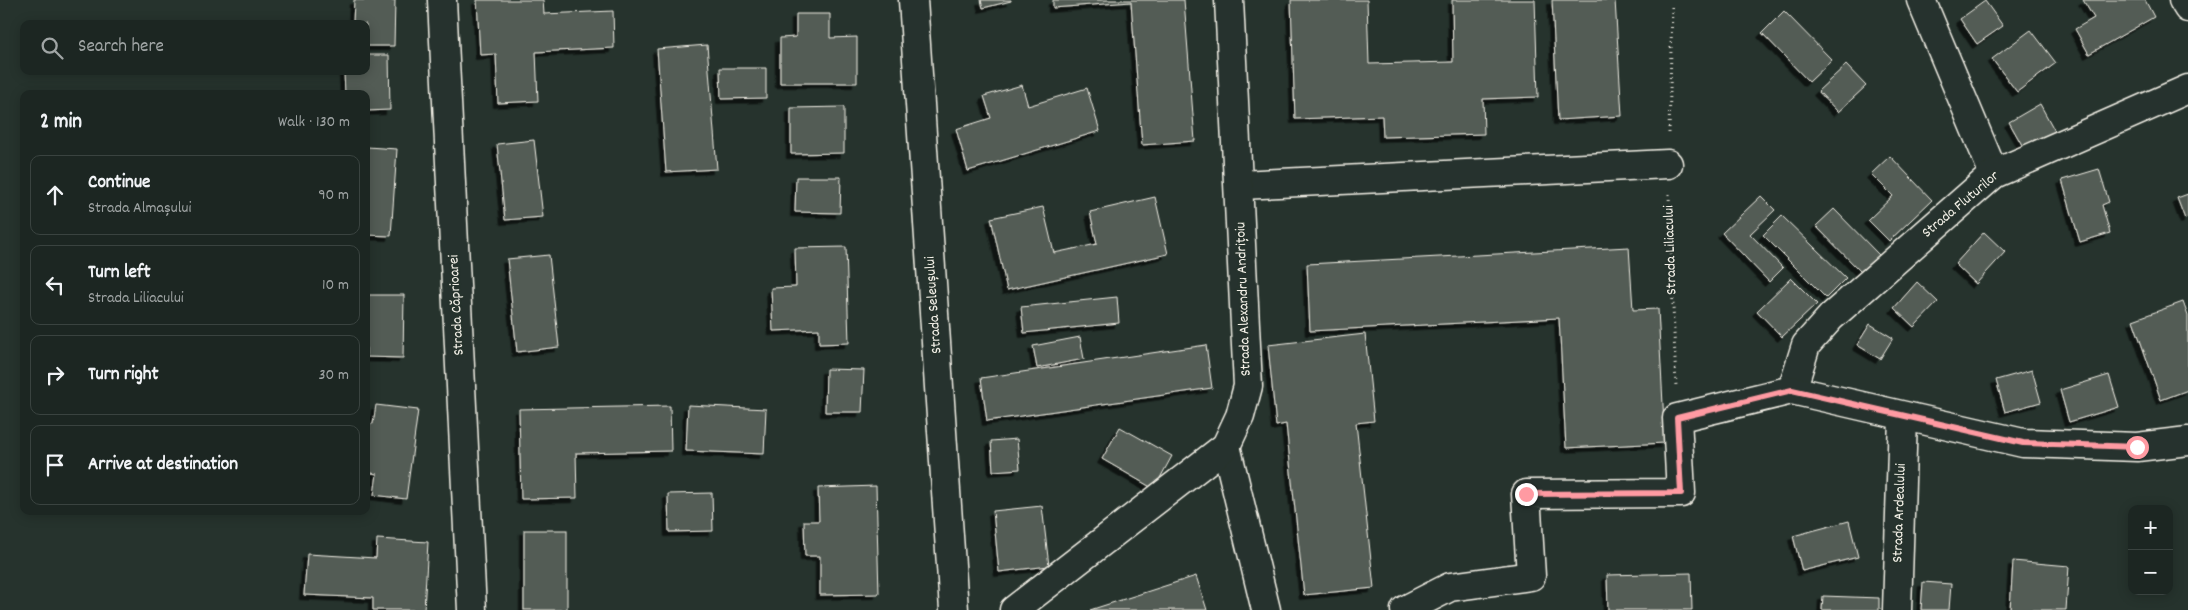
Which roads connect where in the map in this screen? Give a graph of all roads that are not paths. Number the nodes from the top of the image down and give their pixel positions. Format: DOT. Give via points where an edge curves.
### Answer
graph roads {
  1 [pos="442,0"];
  2 [pos="913,0"];
  3 [pos="1229,0"];
  4 [pos="1921,0"];
  5 [pos="2183,0"];
  6 [pos="2188,8"];
  7 [pos="2188,89"];
  8 [pos="1668,164"];
  9 [pos="1994,174"];
  10 [pos="1240,185"];
  11 [pos="1792,390"];
  12 [pos="1903,417"];
  13 [pos="2188,441"];
  14 [pos="1226,446"];
  15 [pos="472,610"];
  16 [pos="954,610"];
  17 [pos="1014,610"];
  18 [pos="1266,610"];
  19 [pos="1405,610"];
  20 [pos="1897,610"];
  1 -- 15 [label="street, Strada Căprioarei"];
  2 -- 16 [label="street, Strada Seleușului"];
  3 -- 10 [label="street, Strada Alexandru Andrițoiu"];
  4 -- 9 [label="street"];
  5 -- 6 [label="street"];
  7 -- 9 [label="street, Strada Fluturilor"];
  8 -- 10 [label="street"];
  9 -- 11 [label="street, Strada Fluturilor" via="1831,318 1806,345"];
  10 -- 14 [label="street, Strada Alexandru Andrițoiu" via="1248,386 1240,416"];
  11 -- 12 [label="street"];
  11 -- 19 [label="street" via="1677,418 1681,493 1526,494 1531,576 1450,587"];
  12 -- 13 [label="street" via="2023,443 2137,447"];
  12 -- 20 [label="street, Strada Ardealului"];
  14 -- 17 [label="street, Strada Alexandru Andrițoiu"];
  14 -- 18 [label="street"];
}
